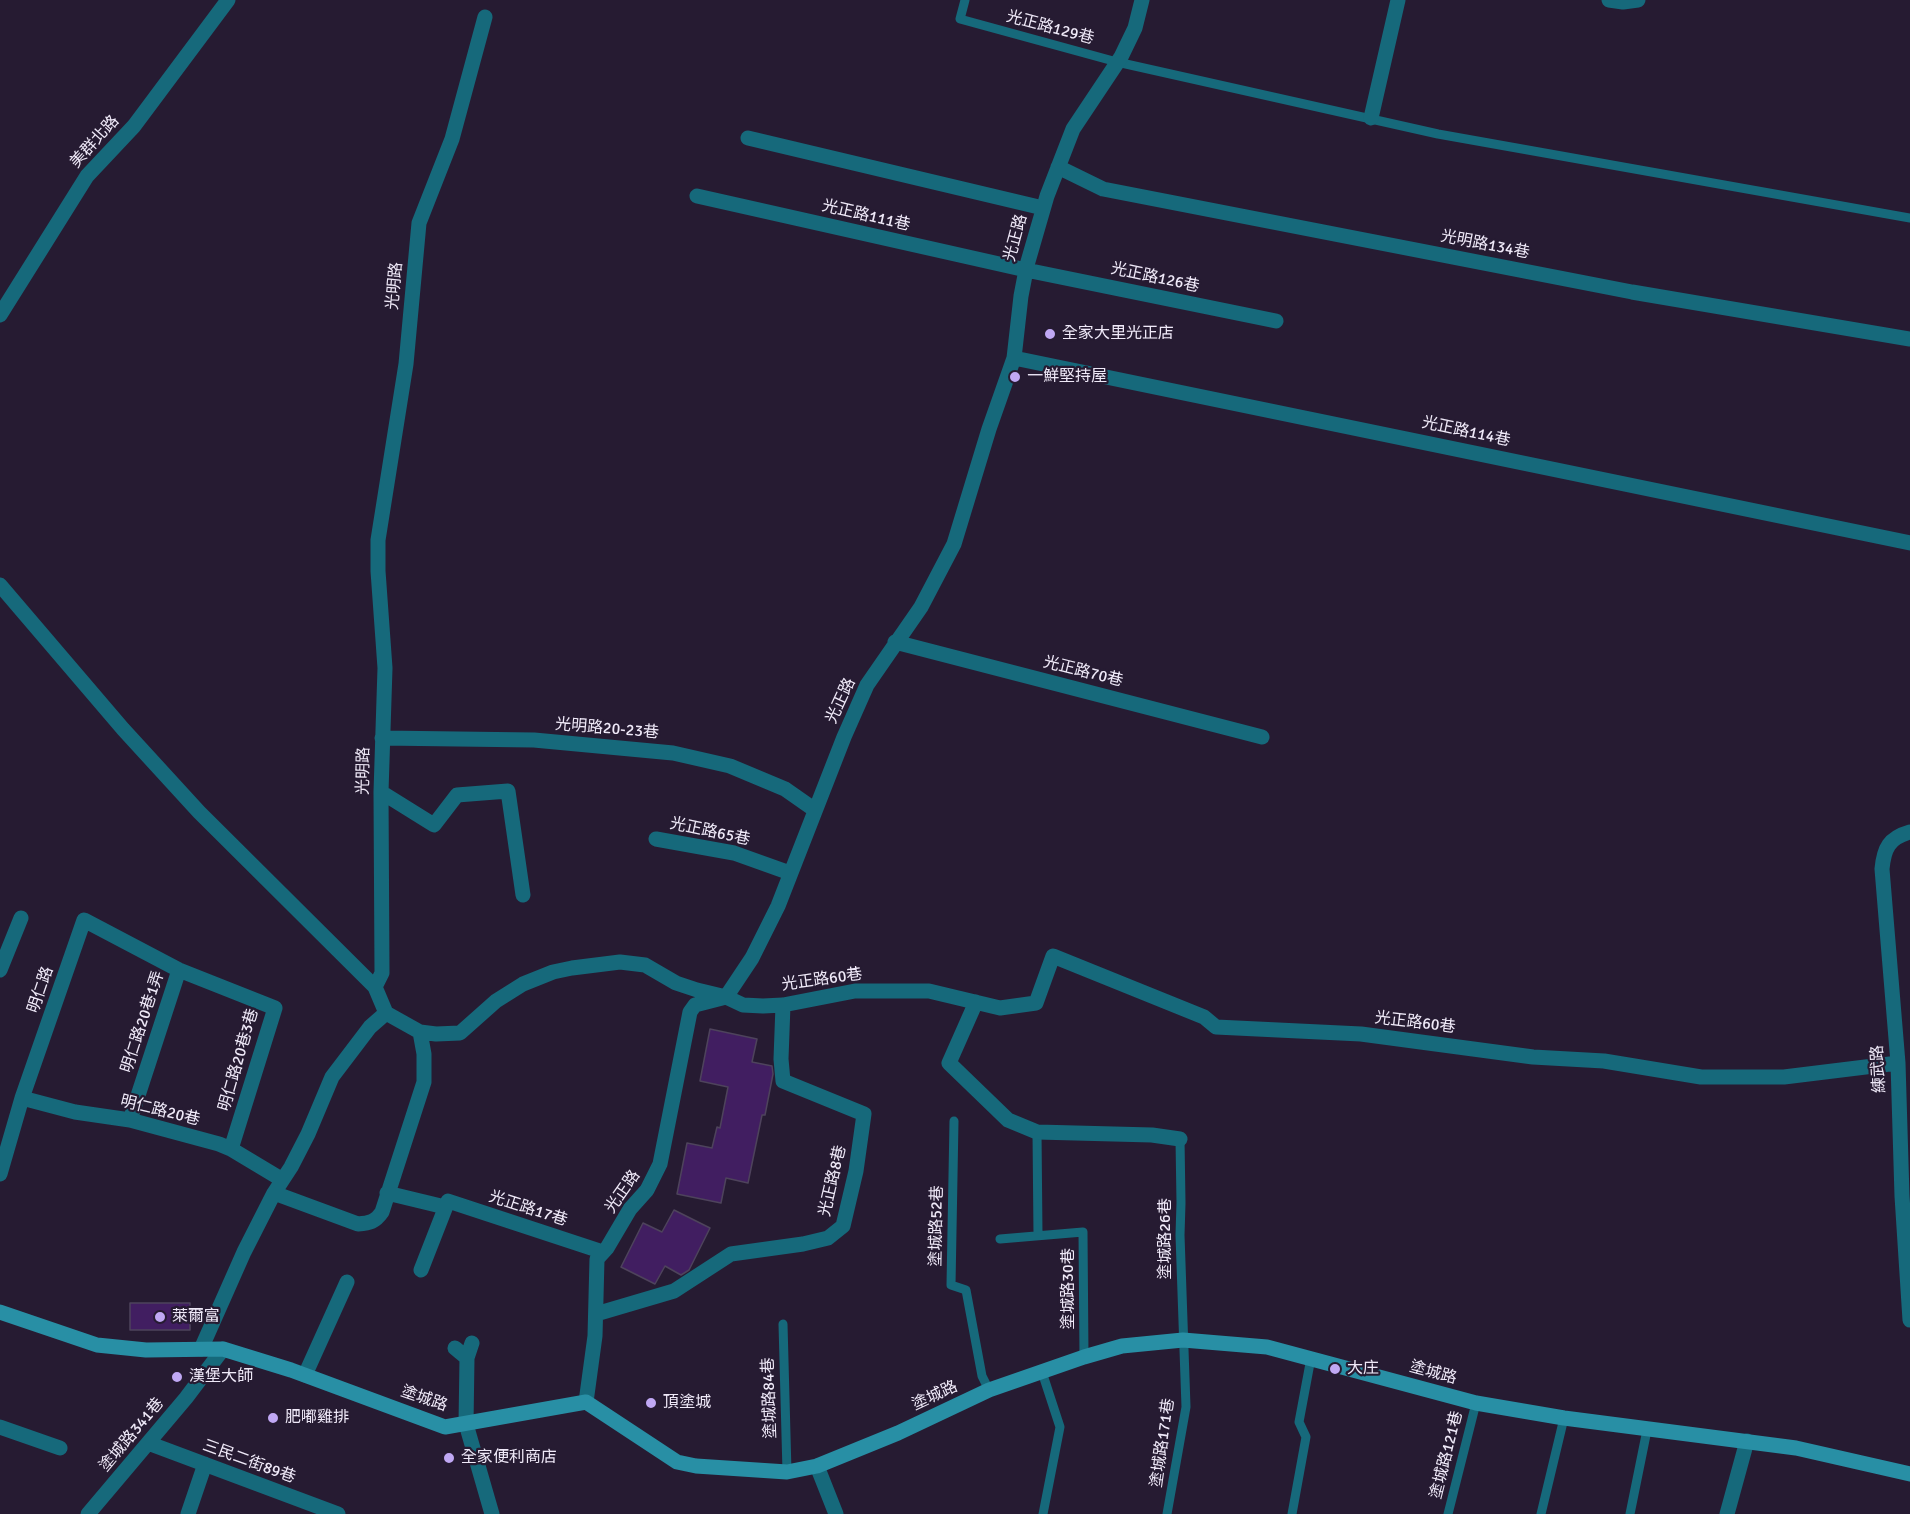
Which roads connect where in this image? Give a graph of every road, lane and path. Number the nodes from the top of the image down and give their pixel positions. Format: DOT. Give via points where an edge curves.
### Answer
graph roads {
  1 [pos="228,0"];
  2 [pos="965,0"];
  3 [pos="1142,0"];
  4 [pos="1398,0"];
  5 [pos="1608,0"];
  6 [pos="1638,0"];
  7 [pos="484,17"];
  8 [pos="1117,62"];
  9 [pos="1371,118"];
  10 [pos="748,138"];
  11 [pos="1058,167"];
  12 [pos="697,196"];
  13 [pos="1043,208"];
  14 [pos="1910,218"];
  15 [pos="1026,270"];
  16 [pos="0,315"];
  17 [pos="1276,321"];
  18 [pos="1910,339"];
  19 [pos="1014,358"];
  20 [pos="1910,543"];
  21 [pos="0,585"];
  22 [pos="895,642"];
  23 [pos="1262,737"];
  24 [pos="382,738"];
  25 [pos="381,792"];
  26 [pos="815,810"];
  27 [pos="1910,832"];
  28 [pos="656,839"];
  29 [pos="790,873"];
  30 [pos="523,895"];
  31 [pos="21,918"];
  32 [pos="0,970"];
  33 [pos="179,970"];
  34 [pos="375,987"];
  35 [pos="726,997"];
  36 [pos="976,1002"];
  37 [pos="783,1005"];
  38 [pos="386,1013"];
  39 [pos="420,1032"];
  40 [pos="1898,1063"];
  41 [pos="22,1098"];
  42 [pos="130,1120"];
  43 [pos="954,1121"];
  44 [pos="1037,1132"];
  45 [pos="1180,1138"];
  46 [pos="231,1149"];
  47 [pos="0,1174"];
  48 [pos="278,1186"];
  49 [pos="387,1193"];
  50 [pos="445,1207"];
  51 [pos="1038,1235"];
  52 [pos="1000,1239"];
  53 [pos="603,1252"];
  54 [pos="421,1270"];
  55 [pos="347,1282"];
  56 [pos="0,1312"];
  57 [pos="596,1314"];
  58 [pos="1910,1320"];
  59 [pos="783,1324"];
  60 [pos="1183,1340"];
  61 [pos="471,1343"];
  62 [pos="201,1349"];
  63 [pos="223,1349"];
  64 [pos="1084,1357"];
  65 [pos="1311,1358"];
  66 [pos="1042,1372"];
  67 [pos="305,1375"];
  68 [pos="989,1390"];
  69 [pos="586,1402"];
  70 [pos="1476,1403"];
  71 [pos="1564,1418"];
  72 [pos="466,1424"];
  73 [pos="0,1427"];
  74 [pos="1647,1430"];
  75 [pos="1747,1441"];
  76 [pos="148,1443"];
  77 [pos="60,1448"];
  78 [pos="205,1464"];
  79 [pos="817,1466"];
  80 [pos="787,1472"];
  81 [pos="1910,1474"];
  82 [pos="88,1514"];
  83 [pos="188,1514"];
  84 [pos="338,1514"];
  85 [pos="492,1514"];
  86 [pos="836,1514"];
  87 [pos="1043,1514"];
  88 [pos="1167,1514"];
  89 [pos="1292,1514"];
  90 [pos="1448,1514"];
  91 [pos="1541,1514"];
  92 [pos="1630,1514"];
  93 [pos="1727,1514"];
  1 -- 16 [label="street, 美群北路" via="134,126 87,176"];
  2 -- 8 [label="lane, 光正路129巷" via="960,19"];
  3 -- 8 [label="street, 光正路" via="1135,28"];
  4 -- 9 [label="street"];
  5 -- 6 [label="street"];
  7 -- 24 [label="street, 光明路" via="452,140 419,223 406,364 378,540 385,668"];
  8 -- 9 [label="lane"];
  8 -- 11 [label="street, 光正路" via="1073,129"];
  9 -- 14 [label="lane" via="1438,134"];
  10 -- 13 [label="street"];
  11 -- 13 [label="street, 光正路"];
  11 -- 18 [label="street, 光明路134巷" via="1103,189 1632,292"];
  12 -- 15 [label="street, 光正路111巷"];
  13 -- 15 [label="street, 光正路"];
  15 -- 17 [label="street, 光正路126巷"];
  15 -- 19 [label="street, 光正路"];
  19 -- 20 [label="street, 光正路114巷"];
  19 -- 22 [label="street, 光正路" via="954,544 921,607"];
  21 -- 34 [label="street" via="199,812"];
  22 -- 23 [label="street, 光正路70巷"];
  22 -- 26 [label="street, 光正路" via="867,685"];
  24 -- 25 [label="street, 光明路"];
  24 -- 26 [label="street, 光明路20-23巷" via="534,740 673,753 730,766 785,789"];
  25 -- 30 [label="street" via="434,825 458,795 508,791"];
  25 -- 34 [label="street, 光明路" via="382,973"];
  26 -- 29 [label="street, 光正路"];
  27 -- 40 [label="street, 練武路" via="1889,843 1882,869"];
  28 -- 29 [label="street, 光正路65巷" via="734,853"];
  29 -- 35 [label="street, 光正路" via="752,958"];
  31 -- 32 [label="street"];
  33 -- 41 [label="street, 明仁路" via="84,920"];
  33 -- 42 [label="street, 明仁路20巷1弄"];
  33 -- 46 [label="street, 明仁路20巷3巷" via="275,1008"];
  34 -- 38 [label="street"];
  35 -- 37 [label="street, 光正路60巷" via="743,1005"];
  35 -- 39 [label="street, 光正路60巷" via="676,983 645,965 607,963 554,972 523,984 496,1000 460,1033"];
  35 -- 53 [label="street, 光正路" via="695,1005 690,1012 660,1164 647,1190"];
  36 -- 37 [label="street, 光正路60巷" via="929,991 855,991"];
  36 -- 40 [label="street, 光正路60巷" via="1000,1008 1036,1003 1053,956 1204,1017 1216,1027 1361,1034 1533,1057 1604,1061 1701,1077 1784,1077"];
  36 -- 44 [label="street" via="949,1063 1008,1120"];
  37 -- 57 [label="street, 光正路8巷" via="783,1081 864,1114 843,1226 828,1238 803,1245 731,1254 674,1291"];
  38 -- 39 [label="street"];
  38 -- 48 [label="street" via="332,1077 308,1134"];
  39 -- 49 [label="street" via="424,1082"];
  40 -- 58 [label="street, 練武路"];
  41 -- 42 [label="street, 明仁路20巷" via="75,1112"];
  41 -- 47 [label="street, 明仁路"];
  42 -- 46 [label="street, 明仁路20巷"];
  43 -- 68 [label="lane, 塗城路52巷" via="951,1285 966,1290 982,1376"];
  44 -- 45 [label="street"];
  44 -- 51 [label="lane"];
  45 -- 60 [label="lane, 塗城路26巷"];
  46 -- 48 [label="street, 明仁路20巷"];
  48 -- 49 [label="street" via="358,1224 377,1219"];
  48 -- 62 [label="street"];
  49 -- 50 [label="street, 光正路17巷"];
  50 -- 53 [label="street, 光正路17巷" via="448,1202"];
  50 -- 54 [label="street"];
  51 -- 52 [label="lane, 塗城路30巷"];
  51 -- 64 [label="lane, 塗城路30巷" via="1083,1232"];
  53 -- 57 [label="street, 光正路" via="596,1265"];
  55 -- 67 [label="street"];
  56 -- 62 [label="street, 塗城路" via="97,1345 146,1350"];
  57 -- 69 [label="street, 光正路"];
  59 -- 80 [label="lane, 塗城路84巷"];
  60 -- 64 [label="street, 塗城路" via="1122,1346"];
  60 -- 65 [label="street, 塗城路" via="1267,1347"];
  60 -- 88 [label="lane, 塗城路171巷" via="1186,1407"];
  61 -- 72 [label="street" via="461,1353"];
  62 -- 63 [label="street, 塗城路"];
  63 -- 67 [label="street, 塗城路"];
  63 -- 76 [label="street, 塗城路341巷"];
  64 -- 66 [label="street, 塗城路"];
  65 -- 70 [label="street, 塗城路"];
  65 -- 89 [label="lane" via="1299,1422 1306,1437"];
  66 -- 68 [label="street, 塗城路"];
  66 -- 87 [label="lane" via="1060,1427"];
  67 -- 72 [label="street, 塗城路" via="445,1427"];
  68 -- 79 [label="street, 塗城路" via="898,1434"];
  69 -- 72 [label="street, 塗城路"];
  69 -- 80 [label="street, 塗城路" via="677,1462"];
  70 -- 71 [label="street, 塗城路"];
  70 -- 90 [label="lane, 塗城路121巷"];
  71 -- 74 [label="street, 塗城路"];
  71 -- 91 [label="lane"];
  72 -- 85 [label="street"];
  73 -- 77 [label="street"];
  74 -- 75 [label="street, 塗城路"];
  74 -- 92 [label="lane"];
  75 -- 81 [label="street, 塗城路"];
  75 -- 93 [label="street"];
  76 -- 78 [label="street, 三民二街89巷"];
  76 -- 82 [label="street, 塗城路341巷"];
  78 -- 83 [label="street"];
  78 -- 84 [label="street, 三民二街89巷"];
  79 -- 80 [label="street, 塗城路"];
  79 -- 86 [label="street"];
}
